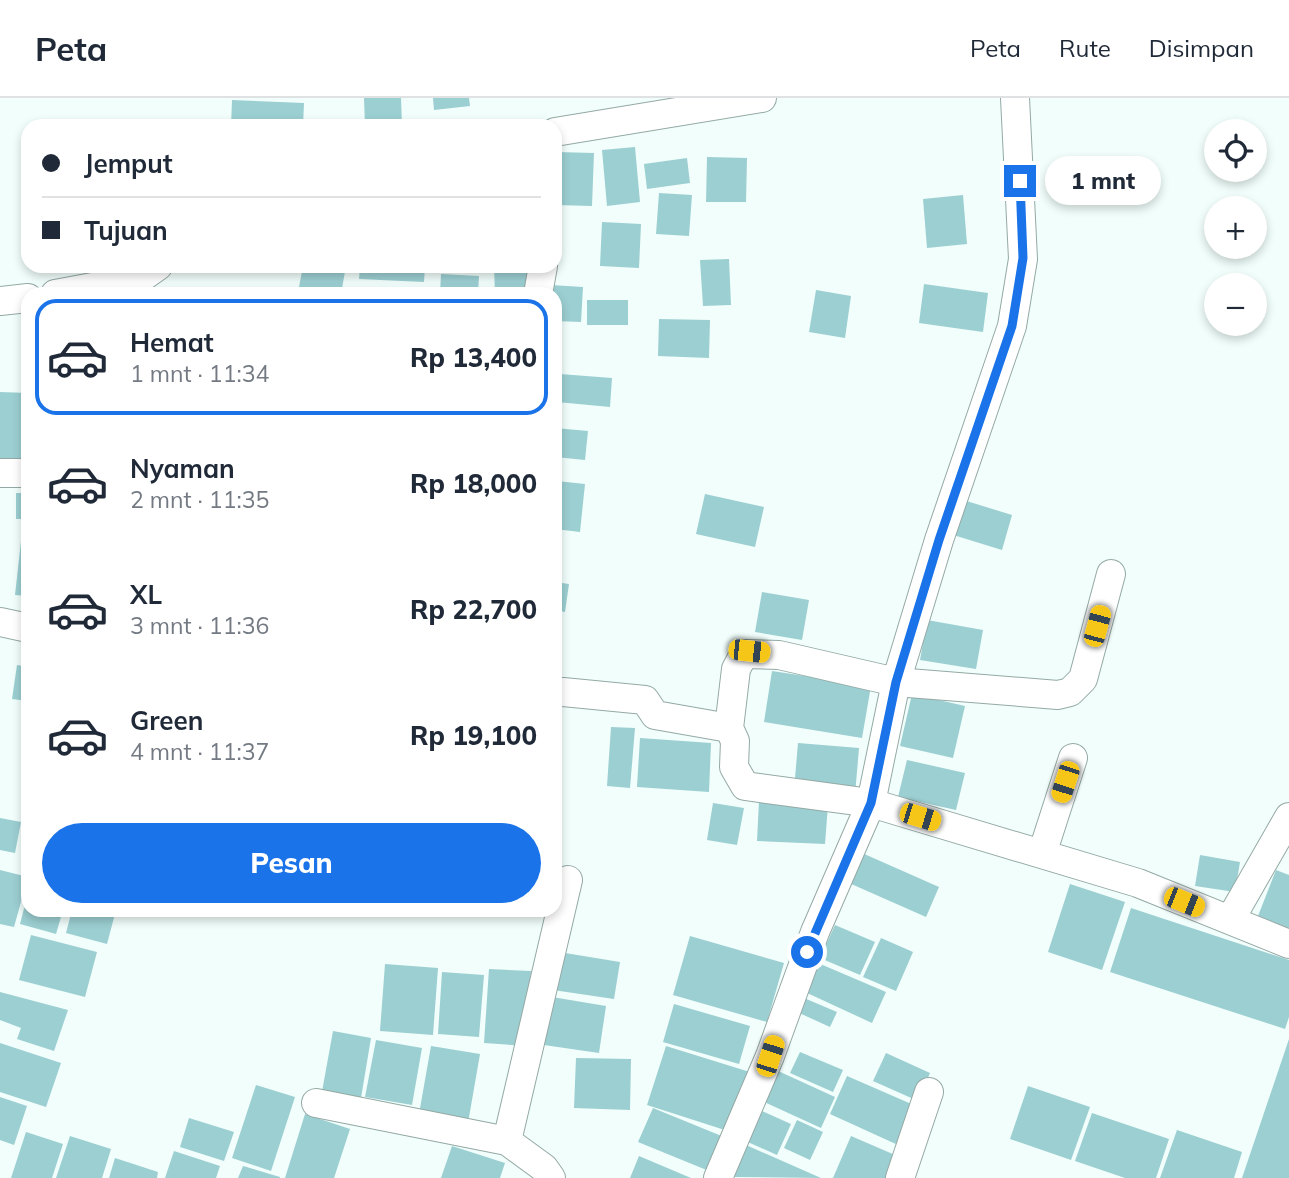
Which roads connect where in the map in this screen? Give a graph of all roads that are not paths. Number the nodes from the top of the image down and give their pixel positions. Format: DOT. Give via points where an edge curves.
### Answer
graph roads {
  1 [pos="762,98"];
  2 [pos="1015,98"];
  3 [pos="709,103"];
  4 [pos="562,131"];
  5 [pos="148,273"];
  6 [pos="93,287"];
  7 [pos="21,299"];
  8 [pos="0,302"];
  9 [pos="0,473"];
  10 [pos="21,473"];
  11 [pos="1111,574"];
  12 [pos="0,622"];
  13 [pos="21,626"];
  14 [pos="896,682"];
  15 [pos="563,692"];
  16 [pos="729,728"];
  17 [pos="1073,758"];
  18 [pos="871,803"];
  19 [pos="1289,817"];
  20 [pos="1042,854"];
  21 [pos="568,880"];
  22 [pos="562,906"];
  23 [pos="559,917"];
  24 [pos="1230,920"];
  25 [pos="1289,944"];
  26 [pos="929,1093"];
  27 [pos="316,1103"];
  28 [pos="507,1141"];
  29 [pos="551,1178"];
  30 [pos="718,1178"];
  31 [pos="900,1178"];
  1 -- 3 [label="street"];
  2 -- 14 [label="street" via="1023,258 1012,326"];
  3 -- 4 [label="street"];
  5 -- 6 [label="street"];
  7 -- 8 [label="street"];
  9 -- 10 [label="street"];
  11 -- 14 [label="street" via="1083,679 1070,692 1058,695"];
  12 -- 13 [label="street"];
  14 -- 16 [label="street" via="749,651 736,669"];
  14 -- 18 [label="street"];
  15 -- 16 [label="street" via="645,700 655,715"];
  16 -- 18 [label="street" via="735,741 734,767 745,786"];
  17 -- 20 [label="street"];
  18 -- 20 [label="street"];
  18 -- 30 [label="street"];
  19 -- 24 [label="street"];
  20 -- 24 [label="street" via="1138,883"];
  21 -- 22 [label="street"];
  23 -- 28 [label="street"];
  24 -- 25 [label="street"];
  26 -- 31 [label="street"];
  27 -- 28 [label="street"];
  28 -- 29 [label="street"];
}
